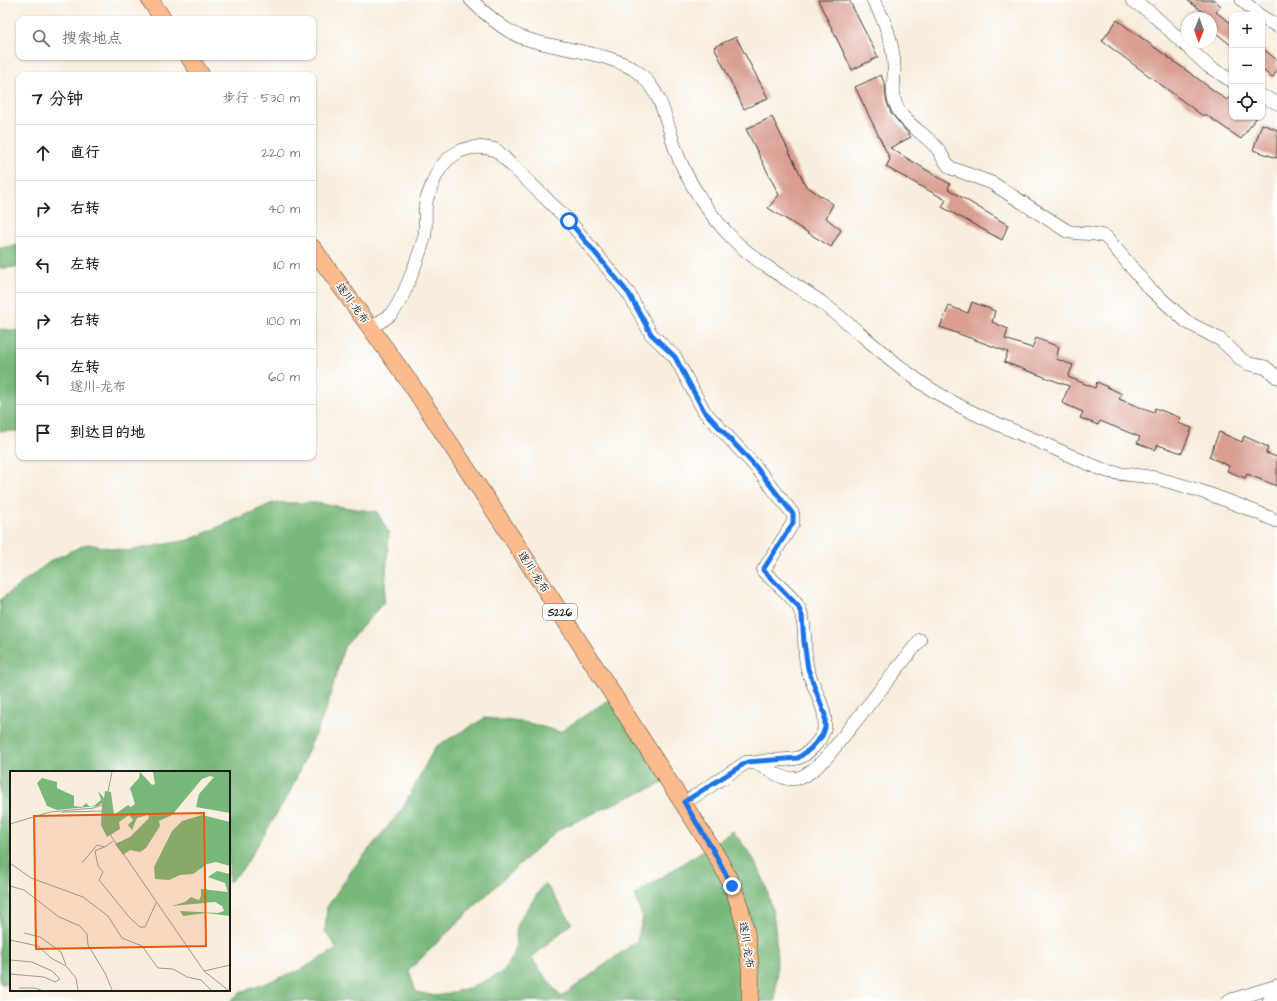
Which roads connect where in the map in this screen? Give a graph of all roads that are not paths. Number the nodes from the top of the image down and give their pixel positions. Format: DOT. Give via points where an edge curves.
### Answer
graph roads {
  1 [pos="150,0"];
  2 [pos="471,0"];
  3 [pos="873,0"];
  4 [pos="1132,0"];
  5 [pos="1242,0"];
  6 [pos="1256,12"];
  7 [pos="161,16"];
  8 [pos="1265,19"];
  9 [pos="1277,26"];
  10 [pos="191,60"];
  11 [pos="199,72"];
  12 [pos="1229,79"];
  13 [pos="1265,97"];
  14 [pos="1277,103"];
  15 [pos="316,252"];
  16 [pos="371,328"];
  17 [pos="1277,376"];
  18 [pos="1277,521"];
  19 [pos="920,640"];
  20 [pos="758,762"];
  21 [pos="684,802"];
  22 [pos="1277,986"];
  23 [pos="1277,998"];
  24 [pos="750,1001"];
  25 [pos="1228,1001"];
  26 [pos="1269,1001"];
  1 -- 7 [label="main road"];
  2 -- 18 [label="street" via="521,38 610,59 633,68 649,82 668,122 675,149 696,191 732,238 820,302 922,383 978,416 1074,459 1109,472 1142,474 1211,493"];
  3 -- 17 [label="street" via="885,22 893,52 895,103 909,124 942,153 946,164 992,183 1067,231 1074,234 1098,233 1106,237 1152,291 1188,322 1221,340 1248,364 1265,367"];
  4 -- 12 [label="street" via="1150,12 1208,66"];
  5 -- 6 [label="street"];
  8 -- 9 [label="street"];
  10 -- 11 [label="main road"];
  13 -- 14 [label="street"];
  15 -- 16 [label="main road, 遂川-龙布 / S226"];
  16 -- 20 [label="street" via="392,314 402,296 424,237 426,201 439,169 445,160 454,154 485,146 496,150 569,221 629,294 651,334 675,357 704,411 756,467 793,514 793,523 763,570 798,606 802,616 808,669 825,715 825,728 822,736 798,758"];
  16 -- 21 [label="main road, 遂川-龙布 / S226" via="413,387"];
  19 -- 20 [label="street" via="827,757 809,774 789,779"];
  20 -- 21 [label="street" via="747,762"];
  21 -- 24 [label="main road, 遂川-龙布 / S226" via="732,886 746,929 751,971"];
  22 -- 25 [label="street"];
  23 -- 26 [label="street"];
}
